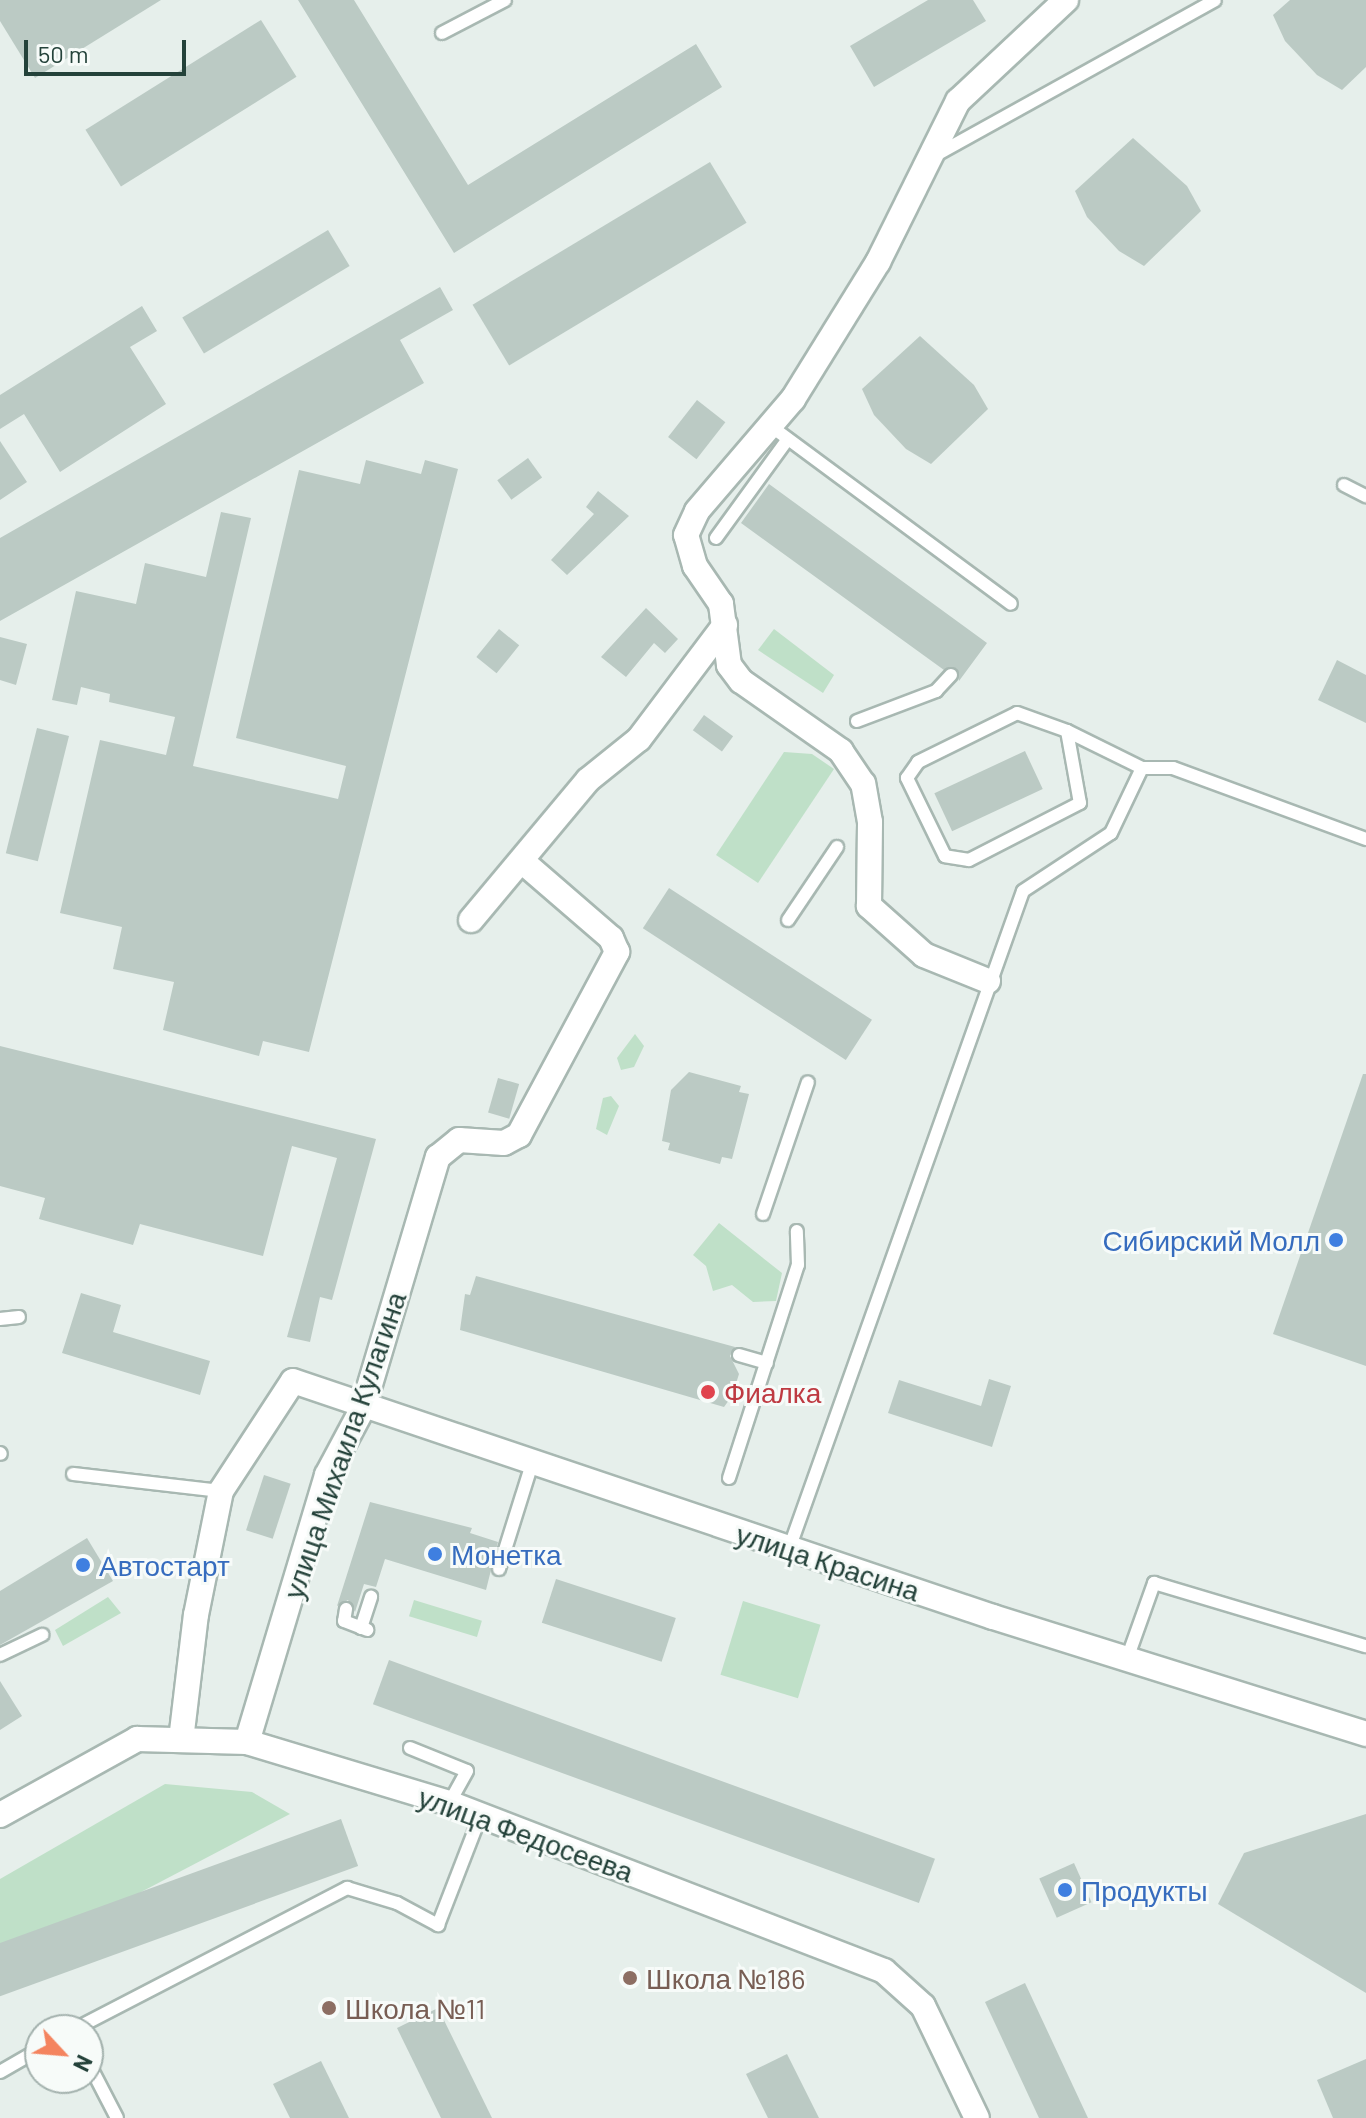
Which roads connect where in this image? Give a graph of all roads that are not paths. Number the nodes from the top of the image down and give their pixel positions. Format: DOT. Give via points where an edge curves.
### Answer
graph roads {
  1 [pos="505,0"];
  2 [pos="1066,0"];
  3 [pos="1215,0"];
  4 [pos="442,33"];
  5 [pos="931,158"];
  6 [pos="780,433"];
  7 [pos="1344,485"];
  8 [pos="1366,496"];
  9 [pos="716,538"];
  10 [pos="1011,604"];
  11 [pos="725,625"];
  12 [pos="951,675"];
  13 [pos="857,721"];
  14 [pos="1067,731"];
  15 [pos="1142,768"];
  16 [pos="999,825"];
  17 [pos="1006,839"];
  18 [pos="1366,839"];
  19 [pos="837,847"];
  20 [pos="523,862"];
  21 [pos="471,920"];
  22 [pos="788,920"];
  23 [pos="988,981"];
  24 [pos="808,1082"];
  25 [pos="763,1214"];
  26 [pos="797,1231"];
  27 [pos="19,1317"];
  28 [pos="0,1319"];
  29 [pos="739,1355"];
  30 [pos="767,1363"];
  31 [pos="363,1408"];
  32 [pos="532,1464"];
  33 [pos="73,1474"];
  34 [pos="729,1478"];
  35 [pos="221,1491"];
  36 [pos="789,1549"];
  37 [pos="499,1569"];
  38 [pos="371,1597"];
  39 [pos="346,1609"];
  40 [pos="42,1635"];
  41 [pos="1366,1646"];
  42 [pos="0,1655"];
  43 [pos="1127,1659"];
  44 [pos="1366,1734"];
  45 [pos="181,1740"];
  46 [pos="247,1742"];
  47 [pos="410,1748"];
  48 [pos="449,1803"];
  49 [pos="481,1814"];
  50 [pos="0,1815"];
  51 [pos="104,2014"];
  52 [pos="24,2058"];
  53 [pos="0,2072"];
  54 [pos="104,2093"];
  55 [pos="117,2118"];
  56 [pos="977,2118"];
  1 -- 4 [label="lane"];
  2 -- 5 [label="street" via="958,101"];
  3 -- 5 [label="lane"];
  5 -- 6 [label="street"];
  6 -- 9 [label="lane"];
  6 -- 10 [label="lane"];
  6 -- 11 [label="street" via="689,524 688,549 721,604"];
  7 -- 8 [label="lane"];
  11 -- 20 [label="street" via="639,739 588,780"];
  11 -- 23 [label="street" via="722,644 741,681 829,740 854,766 869,802 869,906 924,955"];
  12 -- 13 [label="lane" via="936,691"];
  14 -- 15 [label="lane"];
  14 -- 17 [label="lane" via="1080,803"];
  14 -- 17 [label="lane" via="1017,713 918,762 907,778 945,856 969,860"];
  15 -- 18 [label="lane" via="1173,768"];
  15 -- 23 [label="lane" via="1111,833 1023,891"];
  16 -- 17 [label="lane"];
  19 -- 22 [label="lane"];
  20 -- 21 [label="street"];
  20 -- 31 [label="street, улица Михаила Кулагина" via="611,938 617,952 519,1135 504,1143 459,1140 438,1157"];
  23 -- 36 [label="lane"];
  24 -- 25 [label="lane"];
  26 -- 30 [label="lane" via="798,1265"];
  27 -- 28 [label="lane"];
  29 -- 30 [label="lane"];
  30 -- 34 [label="lane"];
  31 -- 32 [label="street, улица Красина"];
  31 -- 35 [label="street, улица Красина" via="293,1381"];
  31 -- 46 [label="street, улица Михаила Кулагина" via="327,1475"];
  32 -- 36 [label="street, улица Красина"];
  32 -- 37 [label="lane"];
  33 -- 35 [label="lane"];
  35 -- 45 [label="street" via="196,1615"];
  36 -- 43 [label="street, улица Красина"];
  38 -- 39 [label="lane" via="364,1629 344,1621"];
  40 -- 42 [label="lane"];
  41 -- 43 [label="lane" via="1154,1583"];
  43 -- 44 [label="street, улица Красина"];
  45 -- 46 [label="street, улица Федосеева"];
  45 -- 50 [label="street, улица Федосеева" via="137,1739"];
  46 -- 48 [label="street, улица Федосеева"];
  47 -- 48 [label="lane" via="467,1771"];
  48 -- 49 [label="street, улица Федосеева"];
  49 -- 51 [label="lane" via="438,1925 397,1903 347,1888"];
  49 -- 56 [label="street, улица Федосеева" via="884,1971 923,2006"];
  52 -- 53 [label="lane"];
  54 -- 55 [label="lane"];
}
